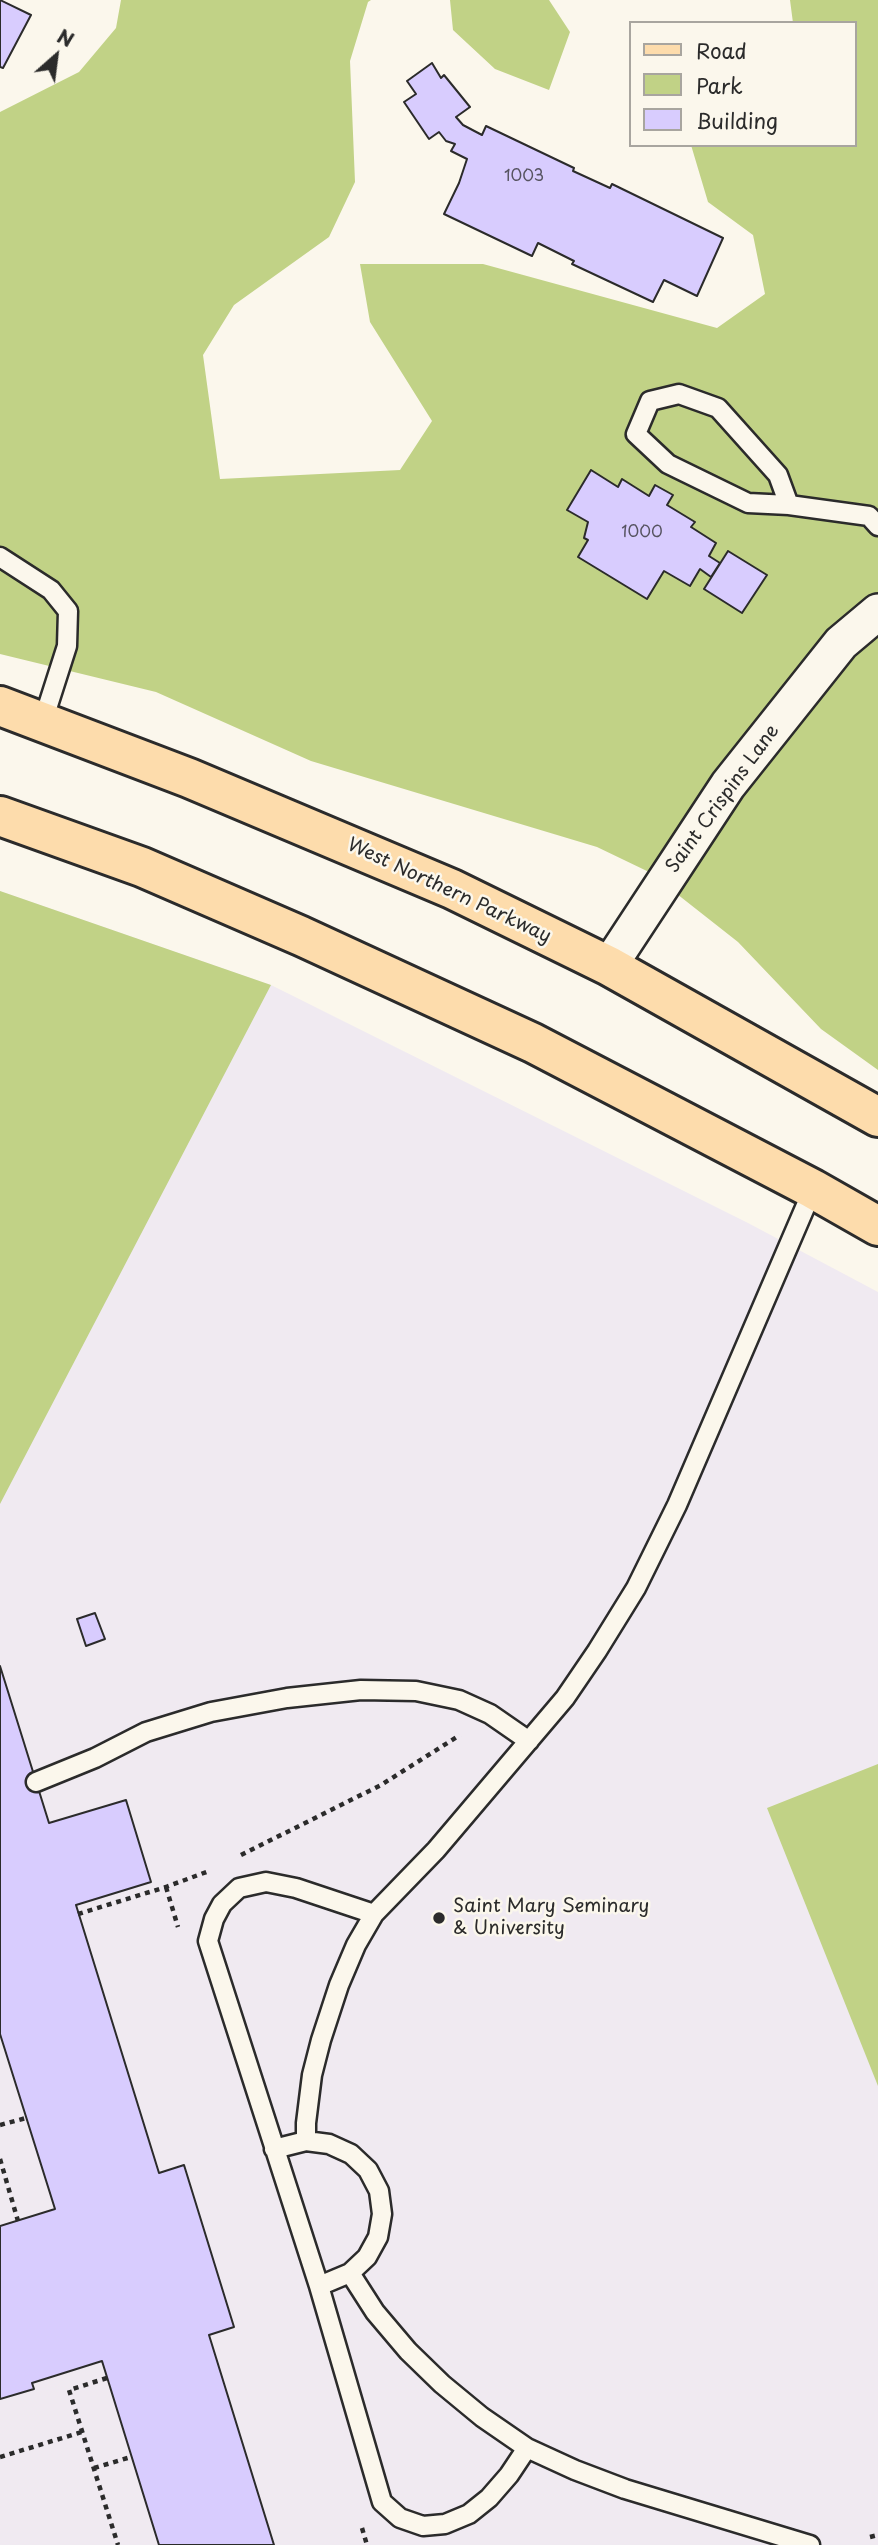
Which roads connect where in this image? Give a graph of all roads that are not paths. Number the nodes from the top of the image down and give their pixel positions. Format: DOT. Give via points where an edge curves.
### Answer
graph roads {
  1 [pos="789,505"];
  2 [pos="878,526"];
  3 [pos="0,558"];
  4 [pos="878,612"];
  5 [pos="0,706"];
  6 [pos="43,721"];
  7 [pos="0,816"];
  8 [pos="609,966"];
  9 [pos="878,1117"];
  10 [pos="813,1189"];
  11 [pos="878,1226"];
  12 [pos="529,1741"];
  13 [pos="36,1782"];
  14 [pos="374,1914"];
  15 [pos="306,2141"];
  16 [pos="274,2149"];
  17 [pos="350,2273"];
  18 [pos="319,2286"];
  19 [pos="527,2448"];
  20 [pos="810,2545"];
  1 -- 1 [label="lane" via="748,503 668,464 636,434 650,401 679,394 718,408 778,475"];
  1 -- 2 [label="lane" via="869,516"];
  3 -- 6 [label="lane" via="51,590 68,611 67,646"];
  4 -- 8 [label="street, Saint Crispins Lane" via="841,643 728,785"];
  5 -- 6 [label="main road, West Northern Parkway"];
  6 -- 8 [label="main road, West Northern Parkway" via="452,889"];
  7 -- 10 [label="main road" via="142,867 313,942 533,1043"];
  8 -- 9 [label="main road, West Northern Parkway"];
  10 -- 11 [label="main road"];
  10 -- 12 [label="lane" via="677,1505 636,1588 565,1698"];
  12 -- 13 [label="lane" via="490,1714 459,1700 416,1691 361,1690 211,1712 146,1732"];
  12 -- 14 [label="lane"];
  14 -- 15 [label="lane" via="339,1985 321,2040 312,2076"];
  14 -- 16 [label="lane" via="266,1882 239,1888 214,1919 208,1941"];
  15 -- 16 [label="lane"];
  15 -- 17 [label="lane" via="329,2144 351,2154 368,2170 379,2191 383,2214 378,2237 367,2257"];
  16 -- 18 [label="lane"];
  17 -- 18 [label="lane"];
  17 -- 19 [label="lane" via="408,2351 482,2417"];
  18 -- 19 [label="lane" via="382,2502 400,2518 423,2526 445,2524 469,2514 503,2483"];
  19 -- 20 [label="lane" via="625,2489"];
}
